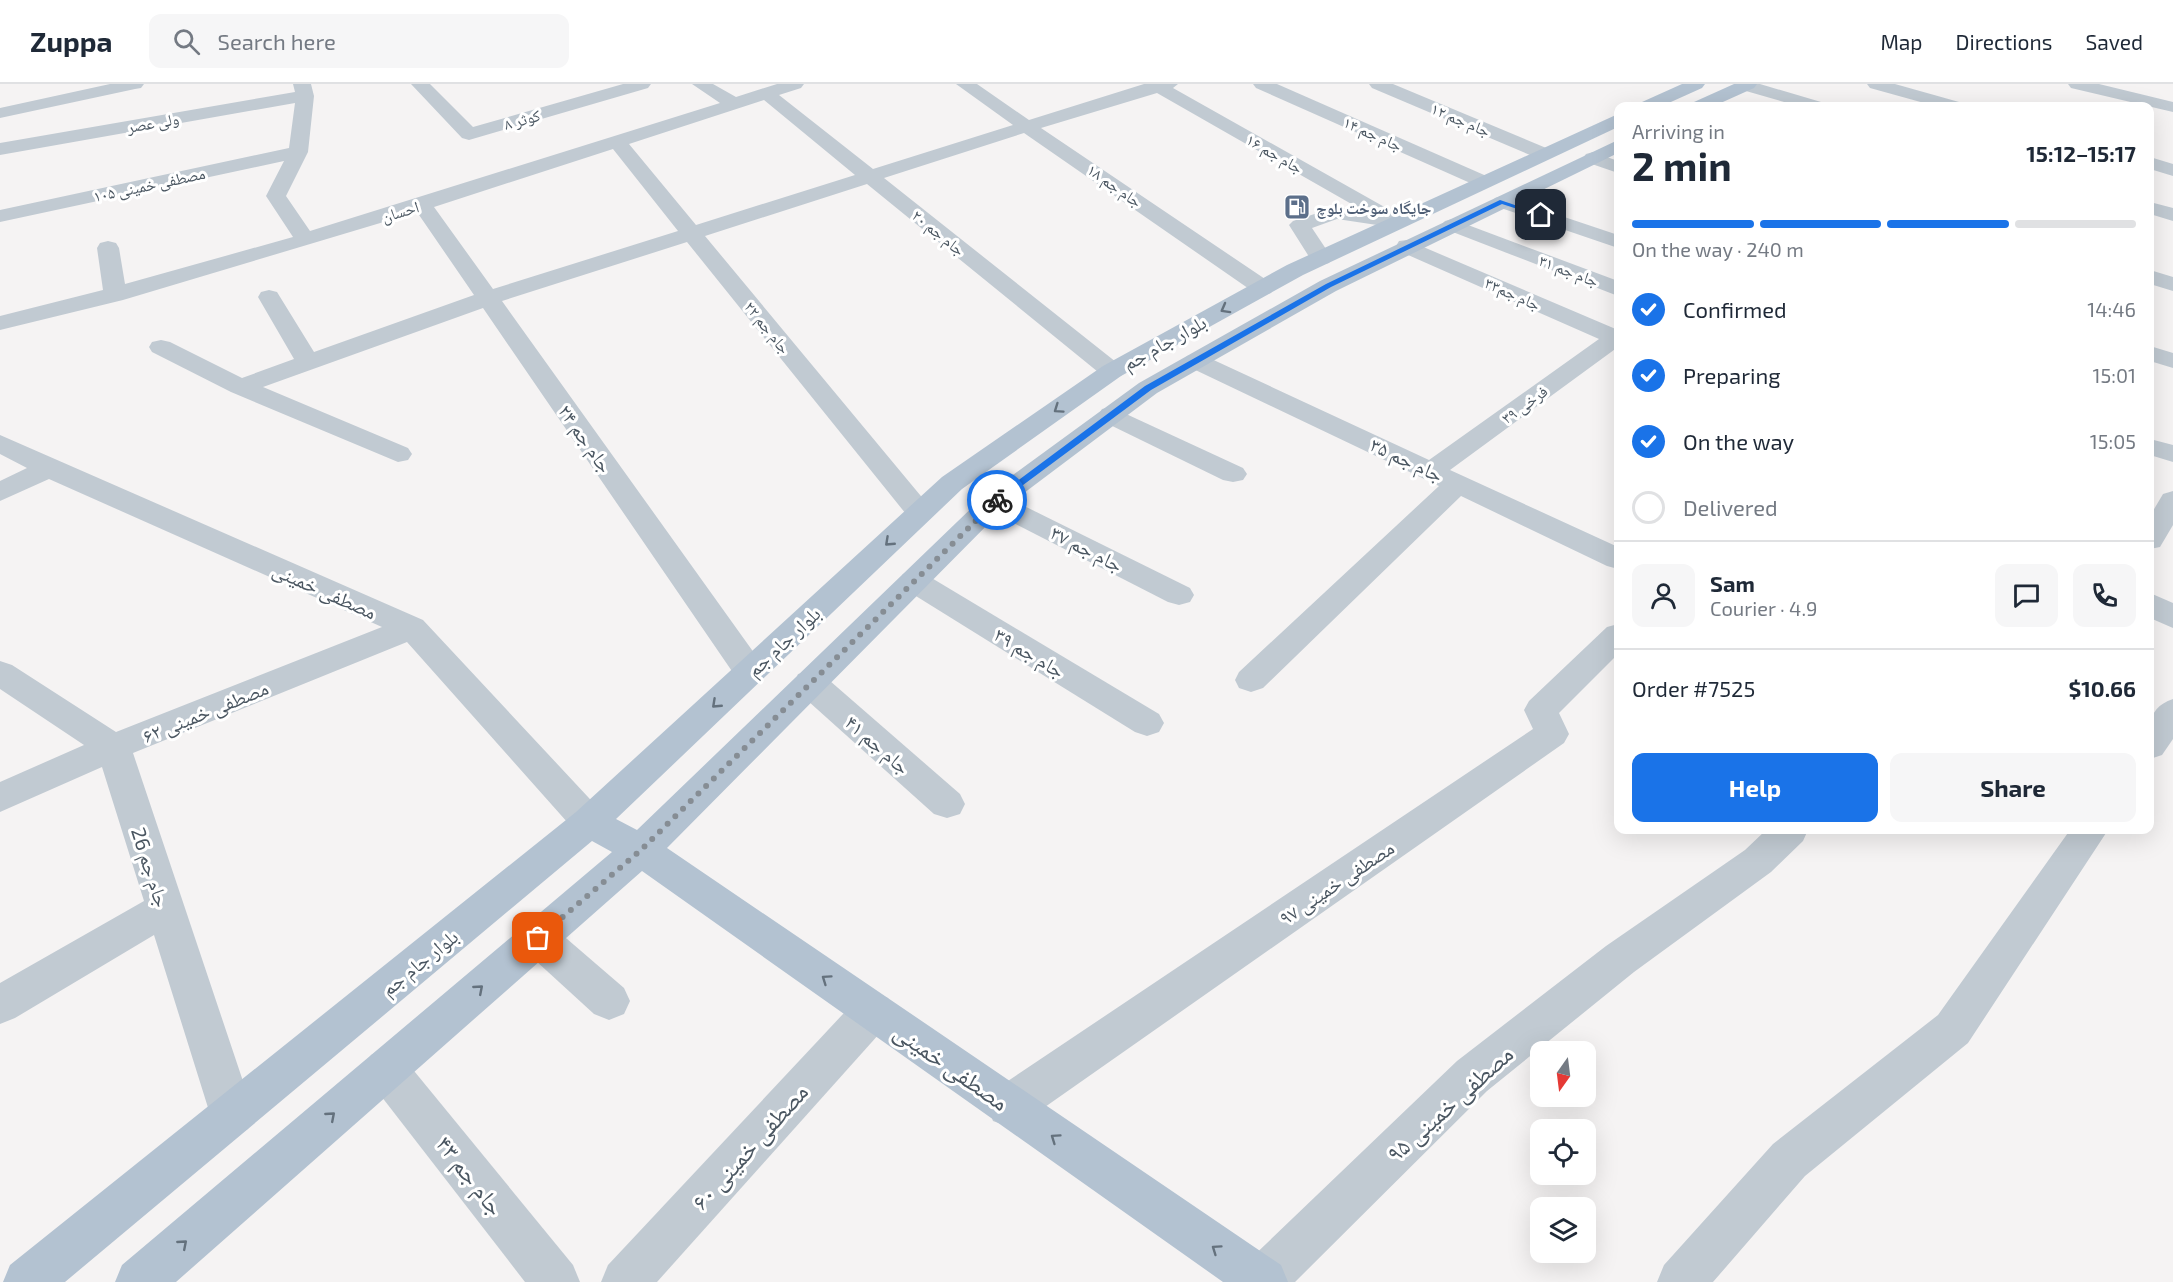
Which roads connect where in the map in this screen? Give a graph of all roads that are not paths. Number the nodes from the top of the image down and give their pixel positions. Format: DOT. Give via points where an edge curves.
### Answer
graph roads {
  1 [pos="135,84"];
  2 [pos="420,84"];
  3 [pos="642,84"];
  4 [pos="701,84"];
  5 [pos="795,84"];
  6 [pos="965,84"];
  7 [pos="1262,84"];
  8 [pos="1378,84"];
  9 [pos="1427,84"];
  10 [pos="1696,84"];
  11 [pos="1876,84"];
  12 [pos="2077,84"];
  13 [pos="1160,85"];
  14 [pos="1746,85"];
  15 [pos="304,90"];
  16 [pos="2141,91"];
  17 [pos="766,93"];
  18 [pos="1398,93"];
  19 [pos="1656,102"];
  20 [pos="1709,102"];
  21 [pos="1802,102"];
  22 [pos="1939,102"];
  23 [pos="733,103"];
  24 [pos="2173,107"];
  25 [pos="0,113"];
  26 [pos="1614,122"];
  27 [pos="1028,126"];
  28 [pos="616,141"];
  29 [pos="298,152"];
  30 [pos="1544,154"];
  31 [pos="1,155"];
  32 [pos="1610,157"];
  33 [pos="2154,164"];
  34 [pos="2173,170"];
  35 [pos="869,176"];
  36 [pos="1493,192"];
  37 [pos="104,194"];
  38 [pos="422,204"];
  39 [pos="2154,209"];
  40 [pos="115,214"];
  41 [pos="2173,215"];
  42 [pos="0,216"];
  43 [pos="1452,225"];
  44 [pos="691,233"];
  45 [pos="1402,234"];
  46 [pos="305,239"];
  47 [pos="1614,240"];
  48 [pos="108,248"];
  49 [pos="2154,278"];
  50 [pos="2173,284"];
  51 [pos="1614,287"];
  52 [pos="1263,288"];
  53 [pos="115,295"];
  54 [pos="269,297"];
  55 [pos="489,298"];
  56 [pos="0,323"];
  57 [pos="1614,338"];
  58 [pos="1614,341"];
  59 [pos="161,347"];
  60 [pos="1196,361"];
  61 [pos="308,362"];
  62 [pos="1112,370"];
  63 [pos="240,387"];
  64 [pos="1148,388"];
  65 [pos="1111,415"];
  66 [pos="0,443"];
  67 [pos="2154,448"];
  68 [pos="398,454"];
  69 [pos="2173,454"];
  70 [pos="48,468"];
  71 [pos="1432,470"];
  72 [pos="1233,474"];
  73 [pos="1458,484"];
  74 [pos="0,492"];
  75 [pos="2173,500"];
  76 [pos="994,502"];
  77 [pos="920,513"];
  78 [pos="2154,533"];
  79 [pos="1614,539"];
  80 [pos="1608,554"];
  81 [pos="914,581"];
  82 [pos="1179,595"];
  83 [pos="2154,606"];
  84 [pos="2173,617"];
  85 [pos="412,628"];
  86 [pos="1614,639"];
  87 [pos="750,672"];
  88 [pos="0,673"];
  89 [pos="1251,680"];
  90 [pos="810,683"];
  91 [pos="2173,712"];
  92 [pos="1147,723"];
  93 [pos="2154,740"];
  94 [pos="113,747"];
  95 [pos="0,798"];
  96 [pos="947,804"];
  97 [pos="589,822"];
  98 [pos="1786,834"];
  99 [pos="2087,834"];
  100 [pos="641,850"];
  101 [pos="165,909"];
  102 [pos="538,938"];
  103 [pos="609,1001"];
  104 [pos="0,1005"];
  105 [pos="873,1011"];
  106 [pos="386,1069"];
  107 [pos="1009,1106"];
  108 [pos="232,1114"];
  109 [pos="27,1282"];
  110 [pos="139,1282"];
  111 [pos="556,1282"];
  112 [pos="625,1282"];
  113 [pos="1263,1282"];
  114 [pos="1681,1282"];
  1 -- 25 [label="street"];
  2 -- 3 [label="street, کوثر ۸" via="469,134"];
  4 -- 23 [label="street"];
  5 -- 17 [label="street, احسان"];
  6 -- 27 [label="street, جام جم ۱۸"];
  7 -- 36 [label="street, جام جم ۱۴"];
  8 -- 18 [label="street, جام جم ۱۲"];
  9 -- 18 [label="street"];
  10 -- 19 [label="main road"];
  11 -- 22 [label="street"];
  12 -- 16 [label="street"];
  13 -- 27 [label="street"];
  13 -- 45 [label="street, جام جم ۱۶"];
  14 -- 20 [label="main road"];
  14 -- 21 [label="street"];
  15 -- 29 [label="street"];
  15 -- 31 [label="street, ولی عصر"];
  16 -- 24 [label="street"];
  17 -- 23 [label="street, احسان"];
  17 -- 35 [label="street, جام جم ۲۰"];
  18 -- 30 [label="street, جام جم ۱۲"];
  23 -- 28 [label="street, احسان"];
  26 -- 30 [label="main road, بلوار جام جم"];
  27 -- 35 [label="street"];
  27 -- 52 [label="street, جام جم ۱۸"];
  28 -- 38 [label="street, احسان"];
  28 -- 44 [label="street, جام جم ۲۲"];
  29 -- 37 [label="street, مصطفی خمینی ۱۰۵"];
  29 -- 46 [label="street" via="276,196"];
  30 -- 36 [label="main road, بلوار جام جم"];
  32 -- 36 [label="main road, بلوار جام جم"];
  33 -- 34 [label="street"];
  35 -- 44 [label="street"];
  35 -- 62 [label="street, جام جم ۲۰"];
  36 -- 43 [label="main road, بلوار جام جم"];
  36 -- 45 [label="main road, بلوار جام جم"];
  36 -- 47 [label="street, جام جم ۱۴"];
  37 -- 40 [label="street"];
  37 -- 42 [label="street, مصطفی خمینی ۱۰۵"];
  38 -- 46 [label="street, احسان"];
  38 -- 55 [label="street, جام جم ۲۴"];
  39 -- 41 [label="street"];
  43 -- 45 [label="main road, بلوار جام جم"];
  43 -- 51 [label="street, جام جم ۳۱"];
  44 -- 55 [label="street"];
  44 -- 77 [label="street, جام جم ۲۲"];
  45 -- 52 [label="main road, بلوار جام جم" via="1321,258"];
  45 -- 57 [label="street, جام جم۳۳"];
  45 -- 60 [label="main road, بلوار جام جم" via="1328,286"];
  46 -- 53 [label="street, احسان"];
  48 -- 53 [label="street"];
  49 -- 50 [label="street"];
  52 -- 62 [label="main road, بلوار جام جم, one-way"];
  53 -- 56 [label="street, احسان"];
  54 -- 61 [label="street"];
  55 -- 61 [label="street"];
  55 -- 87 [label="street, جام جم ۲۴"];
  58 -- 71 [label="street, فرخی ۳۹"];
  59 -- 63 [label="street"];
  60 -- 64 [label="main road, بلوار جام جم"];
  60 -- 71 [label="street, جام جم ۳۵"];
  61 -- 63 [label="street"];
  62 -- 64 [label="main road"];
  62 -- 77 [label="main road, بلوار جام جم, one-way" via="952,483"];
  63 -- 68 [label="street"];
  64 -- 65 [label="main road, بلوار جام جم"];
  65 -- 72 [label="street"];
  65 -- 76 [label="main road, بلوار جام جم"];
  66 -- 70 [label="street, مصطفی خمینی"];
  67 -- 69 [label="street"];
  70 -- 74 [label="street"];
  70 -- 85 [label="street, مصطفی خمینی"];
  71 -- 73 [label="street, جام جم ۳۵"];
  73 -- 80 [label="street, جام جم ۳۵"];
  73 -- 89 [label="street"];
  75 -- 78 [label="street"];
  76 -- 81 [label="main road, بلوار جام جم"];
  76 -- 82 [label="street, جام جم ۳۷"];
  77 -- 87 [label="main road, بلوار جام جم, one-way"];
  79 -- 80 [label="street"];
  81 -- 90 [label="main road, بلوار جام جم"];
  81 -- 92 [label="street, جام جم ۳۹"];
  83 -- 84 [label="street"];
  85 -- 94 [label="street, مصطفی خمینی ۶۲"];
  85 -- 97 [label="street, مصطفی خمینی"];
  86 -- 107 [label="street, مصطفی خمینی ۹۷" via="1541,710 1552,735"];
  87 -- 97 [label="main road, بلوار جام جم, one-way"];
  88 -- 94 [label="street"];
  90 -- 96 [label="street, جام جم ۴۱"];
  90 -- 100 [label="main road, بلوار جام جم"];
  91 -- 93 [label="street"];
  94 -- 95 [label="street, مصطفی خمینی ۶۲"];
  94 -- 101 [label="street, جام جم 26"];
  97 -- 100 [label="main road, مصطفی خمینی"];
  97 -- 108 [label="main road, بلوار جام جم"];
  98 -- 113 [label="street, مصطفی خمینی ۹۵" via="1758,861 1620,959 1472,1077"];
  99 -- 114 [label="street" via="1953,1029 1789,1160"];
  100 -- 102 [label="main road, بلوار جام جم"];
  105 -- 100 [label="main road, مصطفی خمینی, one-way"];
  101 -- 104 [label="street"];
  101 -- 108 [label="street, جام جم 26"];
  102 -- 103 [label="street"];
  106 -- 102 [label="main road, بلوار جام جم, one-way"];
  105 -- 107 [label="main road, مصطفی خمینی"];
  105 -- 112 [label="street, مصطفی خمینی ۶۰"];
  110 -- 106 [label="main road, بلوار جام جم, one-way"];
  106 -- 111 [label="street, جام جم ۴۳"];
  113 -- 107 [label="main road, مصطفی خمینی, one-way"];
  108 -- 109 [label="main road, بلوار جام جم"];
}
